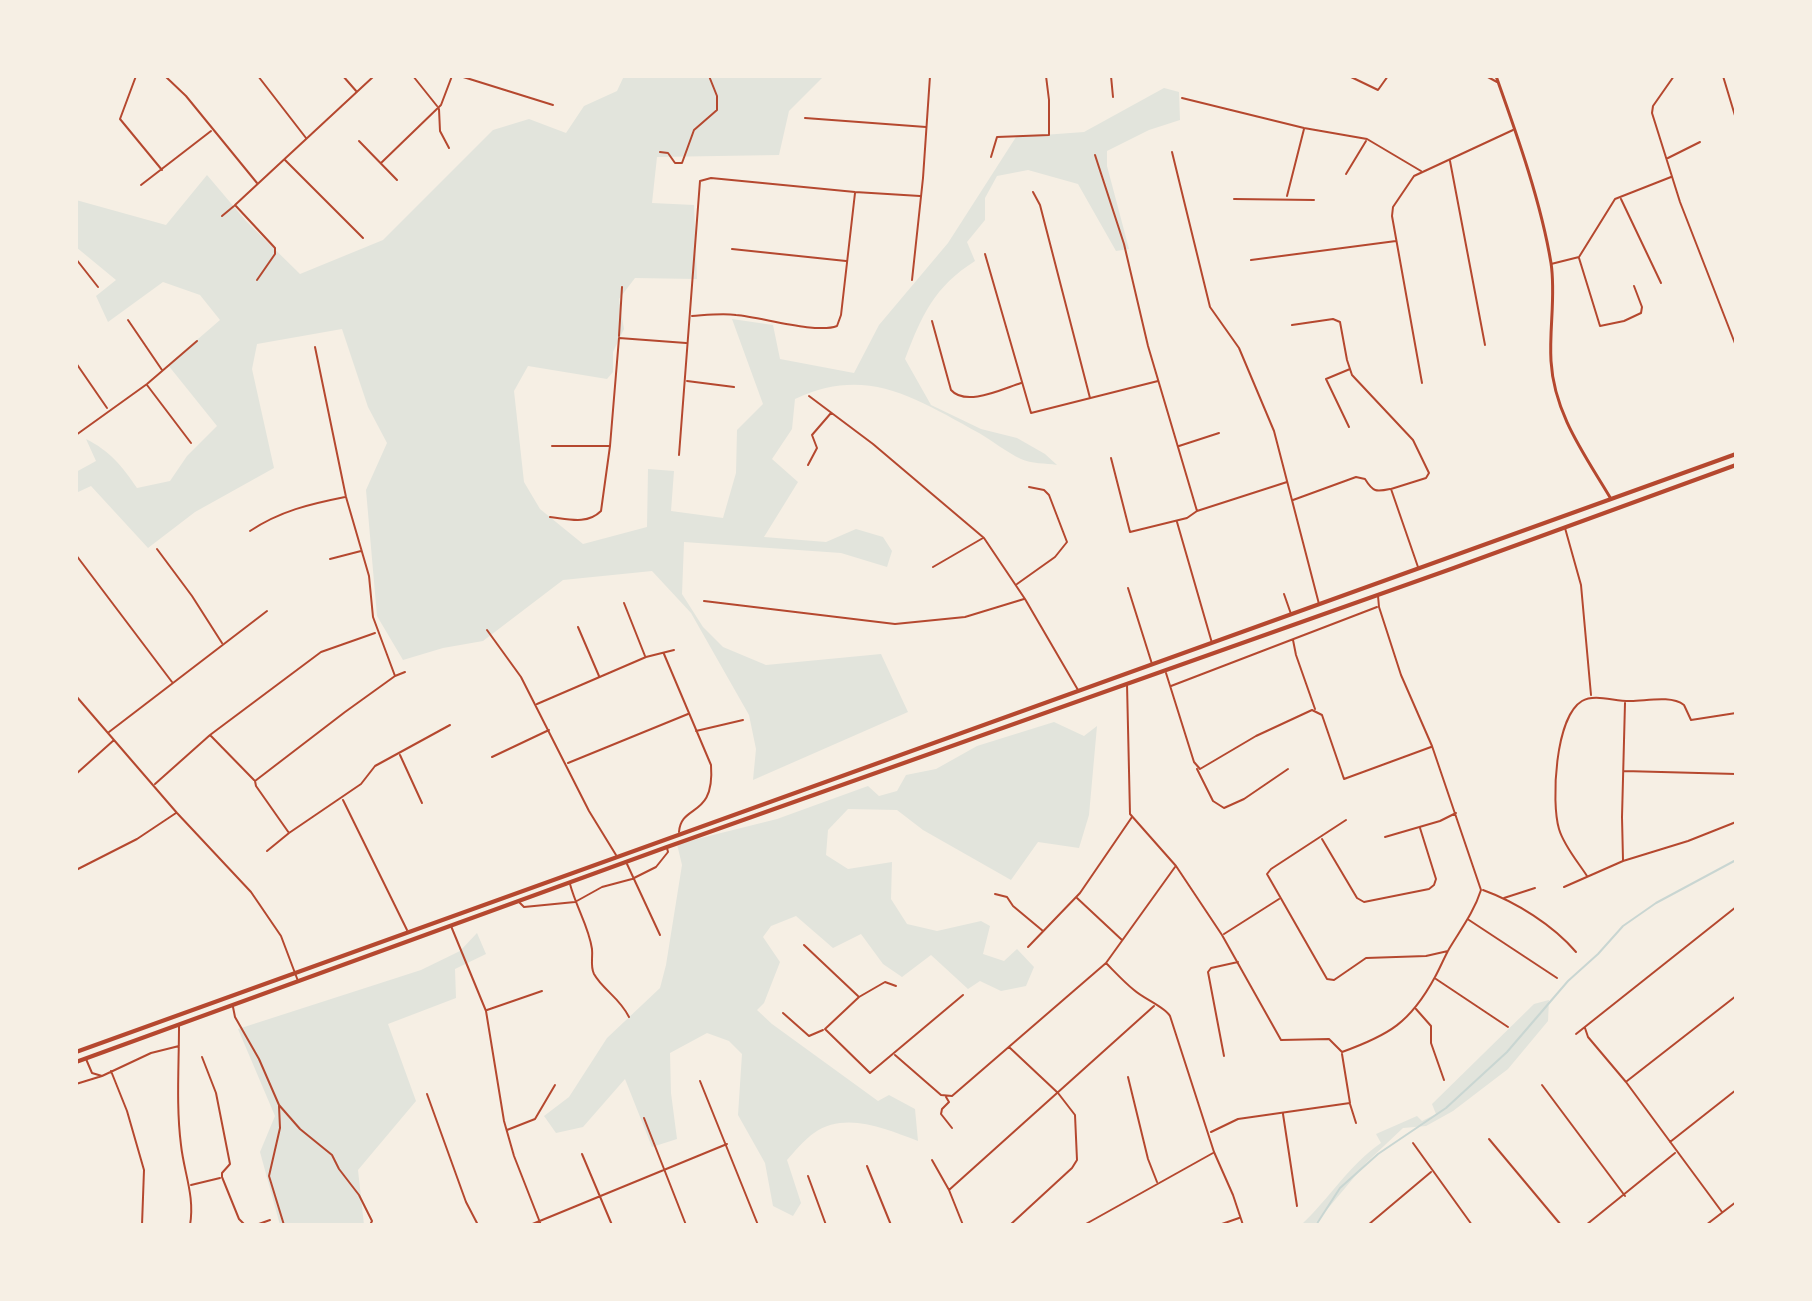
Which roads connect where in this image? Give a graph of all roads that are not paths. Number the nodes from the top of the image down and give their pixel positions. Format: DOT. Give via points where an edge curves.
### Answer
graph roads {
  1 [pos="136,76"];
  2 [pos="165,76"];
  3 [pos="258,76"];
  4 [pos="343,76"];
  5 [pos="374,76"];
  6 [pos="413,76"];
  7 [pos="452,76"];
  8 [pos="460,76"];
  9 [pos="709,76"];
  10 [pos="930,76"];
  11 [pos="1046,76"];
  12 [pos="1111,76"];
  13 [pos="1349,76"];
  14 [pos="1388,76"];
  15 [pos="1486,76"];
  16 [pos="1496,76"];
  17 [pos="1674,76"];
  18 [pos="1723,76"];
  19 [pos="1498,83"];
  20 [pos="357,92"];
  21 [pos="1113,97"];
  22 [pos="1182,98"];
  23 [pos="553,105"];
  24 [pos="439,108"];
  25 [pos="805,118"];
  26 [pos="1736,119"];
  27 [pos="926,127"];
  28 [pos="1304,128"];
  29 [pos="212,130"];
  30 [pos="1514,130"];
  31 [pos="307,139"];
  32 [pos="1367,139"];
  33 [pos="359,141"];
  34 [pos="1700,142"];
  35 [pos="449,148"];
  36 [pos="660,152"];
  37 [pos="1172,152"];
  38 [pos="1095,155"];
  39 [pos="991,157"];
  40 [pos="284,159"];
  41 [pos="1667,159"];
  42 [pos="1450,161"];
  43 [pos="381,163"];
  44 [pos="162,170"];
  45 [pos="1422,172"];
  46 [pos="1346,174"];
  47 [pos="1672,176"];
  48 [pos="397,180"];
  49 [pos="258,184"];
  50 [pos="141,185"];
  51 [pos="855,192"];
  52 [pos="1033,192"];
  53 [pos="920,196"];
  54 [pos="1287,198"];
  55 [pos="1620,198"];
  56 [pos="1234,199"];
  57 [pos="1314,200"];
  58 [pos="235,205"];
  59 [pos="222,216"];
  60 [pos="363,238"];
  61 [pos="1397,241"];
  62 [pos="732,249"];
  63 [pos="985,254"];
  64 [pos="1579,257"];
  65 [pos="76,259"];
  66 [pos="1251,260"];
  67 [pos="846,261"];
  68 [pos="1551,264"];
  69 [pos="257,280"];
  70 [pos="912,280"];
  71 [pos="1661,283"];
  72 [pos="1634,286"];
  73 [pos="98,287"];
  74 [pos="622,287"];
  75 [pos="690,317"];
  76 [pos="128,320"];
  77 [pos="932,321"];
  78 [pos="1292,325"];
  79 [pos="1736,332"];
  80 [pos="1731,334"];
  81 [pos="619,338"];
  82 [pos="197,341"];
  83 [pos="687,343"];
  84 [pos="1485,345"];
  85 [pos="1736,346"];
  86 [pos="315,347"];
  87 [pos="76,363"];
  88 [pos="1350,369"];
  89 [pos="163,371"];
  90 [pos="686,381"];
  91 [pos="1159,381"];
  92 [pos="1021,383"];
  93 [pos="1422,383"];
  94 [pos="147,384"];
  95 [pos="734,387"];
  96 [pos="809,396"];
  97 [pos="1090,398"];
  98 [pos="108,409"];
  99 [pos="832,413"];
  100 [pos="1349,427"];
  101 [pos="1219,433"];
  102 [pos="76,435"];
  103 [pos="191,443"];
  104 [pos="552,446"];
  105 [pos="610,446"];
  106 [pos="1178,447"];
  107 [pos="1736,454"];
  108 [pos="679,455"];
  109 [pos="1111,458"];
  110 [pos="808,465"];
  111 [pos="1736,465"];
  112 [pos="1287,482"];
  113 [pos="1029,487"];
  114 [pos="1391,489"];
  115 [pos="346,497"];
  116 [pos="1611,499"];
  117 [pos="1291,501"];
  118 [pos="1197,511"];
  119 [pos="550,517"];
  120 [pos="1177,521"];
  121 [pos="1565,527"];
  122 [pos="250,531"];
  123 [pos="984,538"];
  124 [pos="157,549"];
  125 [pos="363,551"];
  126 [pos="76,555"];
  127 [pos="1449,558"];
  128 [pos="330,559"];
  129 [pos="933,567"];
  130 [pos="1418,568"];
  131 [pos="1451,569"];
  132 [pos="1016,584"];
  133 [pos="1128,588"];
  134 [pos="1284,594"];
  135 [pos="1377,594"];
  136 [pos="1025,599"];
  137 [pos="704,601"];
  138 [pos="624,603"];
  139 [pos="1319,605"];
  140 [pos="1379,607"];
  141 [pos="267,611"];
  142 [pos="1291,615"];
  143 [pos="578,627"];
  144 [pos="487,630"];
  145 [pos="377,632"];
  146 [pos="1293,640"];
  147 [pos="1213,643"];
  148 [pos="223,644"];
  149 [pos="674,650"];
  150 [pos="664,654"];
  151 [pos="646,657"];
  152 [pos="1152,665"];
  153 [pos="1166,670"];
  154 [pos="405,672"];
  155 [pos="395,676"];
  156 [pos="599,677"];
  157 [pos="172,683"];
  158 [pos="1127,683"];
  159 [pos="1169,687"];
  160 [pos="1079,691"];
  161 [pos="76,696"];
  162 [pos="1591,698"];
  163 [pos="1625,702"];
  164 [pos="536,704"];
  165 [pos="1315,710"];
  166 [pos="1736,713"];
  167 [pos="688,714"];
  168 [pos="743,720"];
  169 [pos="450,725"];
  170 [pos="549,730"];
  171 [pos="695,731"];
  172 [pos="108,732"];
  173 [pos="210,735"];
  174 [pos="115,740"];
  175 [pos="1432,746"];
  176 [pos="400,754"];
  177 [pos="492,757"];
  178 [pos="567,764"];
  179 [pos="1197,767"];
  180 [pos="1288,769"];
  181 [pos="1623,771"];
  182 [pos="76,774"];
  183 [pos="1736,774"];
  184 [pos="255,781"];
  185 [pos="154,784"];
  186 [pos="342,798"];
  187 [pos="422,803"];
  188 [pos="177,813"];
  189 [pos="1456,813"];
  190 [pos="1132,816"];
  191 [pos="1346,820"];
  192 [pos="1736,822"];
  193 [pos="1420,828"];
  194 [pos="289,833"];
  195 [pos="679,833"];
  196 [pos="1321,837"];
  197 [pos="1385,837"];
  198 [pos="667,847"];
  199 [pos="267,851"];
  200 [pos="616,855"];
  201 [pos="1623,861"];
  202 [pos="626,863"];
  203 [pos="1176,866"];
  204 [pos="76,870"];
  205 [pos="1587,876"];
  206 [pos="632,879"];
  207 [pos="570,883"];
  208 [pos="1564,887"];
  209 [pos="1535,888"];
  210 [pos="1481,890"];
  211 [pos="995,894"];
  212 [pos="1076,897"];
  213 [pos="1280,898"];
  214 [pos="1503,898"];
  215 [pos="519,902"];
  216 [pos="575,902"];
  217 [pos="1736,907"];
  218 [pos="1468,919"];
  219 [pos="451,926"];
  220 [pos="408,931"];
  221 [pos="1044,931"];
  222 [pos="660,935"];
  223 [pos="1222,935"];
  224 [pos="1123,942"];
  225 [pos="804,945"];
  226 [pos="1028,947"];
  227 [pos="1448,950"];
  228 [pos="1576,952"];
  229 [pos="1239,961"];
  230 [pos="1106,963"];
  231 [pos="295,973"];
  232 [pos="1557,978"];
  233 [pos="1435,979"];
  234 [pos="298,982"];
  235 [pos="896,986"];
  236 [pos="542,991"];
  237 [pos="963,995"];
  238 [pos="1736,996"];
  239 [pos="859,997"];
  240 [pos="233,1005"];
  241 [pos="1154,1006"];
  242 [pos="1415,1008"];
  243 [pos="486,1011"];
  244 [pos="783,1013"];
  245 [pos="629,1017"];
  246 [pos="179,1025"];
  247 [pos="1508,1027"];
  248 [pos="1585,1028"];
  249 [pos="825,1029"];
  250 [pos="1576,1034"];
  251 [pos="179,1046"];
  252 [pos="1009,1047"];
  253 [pos="76,1052"];
  254 [pos="1342,1052"];
  255 [pos="895,1055"];
  256 [pos="1224,1056"];
  257 [pos="202,1057"];
  258 [pos="85,1058"];
  259 [pos="76,1062"];
  260 [pos="111,1071"];
  261 [pos="102,1076"];
  262 [pos="1128,1077"];
  263 [pos="1444,1080"];
  264 [pos="700,1081"];
  265 [pos="1626,1082"];
  266 [pos="76,1084"];
  267 [pos="555,1085"];
  268 [pos="1542,1085"];
  269 [pos="1736,1090"];
  270 [pos="1058,1093"];
  271 [pos="427,1094"];
  272 [pos="946,1096"];
  273 [pos="1350,1103"];
  274 [pos="279,1105"];
  275 [pos="1283,1113"];
  276 [pos="644,1118"];
  277 [pos="1356,1123"];
  278 [pos="952,1128"];
  279 [pos="506,1131"];
  280 [pos="1209,1134"];
  281 [pos="1489,1139"];
  282 [pos="1413,1143"];
  283 [pos="1669,1143"];
  284 [pos="727,1144"];
  285 [pos="1214,1152"];
  286 [pos="1676,1152"];
  287 [pos="582,1154"];
  288 [pos="932,1160"];
  289 [pos="867,1166"];
  290 [pos="1433,1170"];
  291 [pos="663,1171"];
  292 [pos="808,1176"];
  293 [pos="222,1177"];
  294 [pos="1158,1183"];
  295 [pos="190,1185"];
  296 [pos="949,1190"];
  297 [pos="1625,1196"];
  298 [pos="600,1197"];
  299 [pos="1736,1202"];
  300 [pos="1297,1206"];
  301 [pos="1722,1212"];
  302 [pos="1240,1218"];
  303 [pos="270,1220"];
  304 [pos="540,1223"];
  305 [pos="142,1225"];
  306 [pos="190,1225"];
  307 [pos="245,1225"];
  308 [pos="256,1225"];
  309 [pos="284,1225"];
  310 [pos="370,1225"];
  311 [pos="478,1225"];
  312 [pos="530,1225"];
  313 [pos="612,1225"];
  314 [pos="686,1225"];
  315 [pos="758,1225"];
  316 [pos="826,1225"];
  317 [pos="891,1225"];
  318 [pos="963,1225"];
  319 [pos="1010,1225"];
  320 [pos="1084,1225"];
  321 [pos="1219,1225"];
  322 [pos="1243,1225"];
  323 [pos="1368,1225"];
  324 [pos="1472,1225"];
  325 [pos="1561,1225"];
  326 [pos="1586,1225"];
  327 [pos="1706,1225"];
  1 -- 44 [label="street" via="120,119"];
  2 -- 29 [label="street"];
  3 -- 31 [label="street"];
  4 -- 20 [label="street"];
  5 -- 20 [label="street"];
  6 -- 24 [label="street"];
  7 -- 24 [label="street"];
  8 -- 23 [label="street"];
  9 -- 36 [label="street" via="717,110 694,130 682,163"];
  10 -- 27 [label="street"];
  11 -- 39 [label="street" via="1049,135 997,137"];
  12 -- 21 [label="street"];
  13 -- 14 [label="street" via="1378,90"];
  15 -- 19 [label="street"];
  16 -- 19 [label="street"];
  17 -- 41 [label="street" via="1651,110"];
  18 -- 26 [label="street"];
  19 -- 30 [label="street"];
  20 -- 31 [label="street"];
  22 -- 28 [label="street"];
  24 -- 35 [label="street" via="440,131"];
  24 -- 43 [label="street"];
  25 -- 27 [label="street"];
  27 -- 53 [label="street"];
  28 -- 32 [label="street"];
  28 -- 54 [label="street"];
  29 -- 44 [label="street"];
  29 -- 49 [label="street"];
  30 -- 42 [label="street"];
  30 -- 68 [label="street"];
  31 -- 40 [label="street"];
  32 -- 45 [label="street"];
  32 -- 46 [label="street"];
  33 -- 43 [label="street"];
  34 -- 41 [label="street"];
  37 -- 112 [label="street" via="1211,310 1246,363 1274,431"];
  38 -- 91 [label="street"];
  40 -- 49 [label="street"];
  40 -- 60 [label="street"];
  41 -- 47 [label="street"];
  42 -- 45 [label="street"];
  42 -- 84 [label="street"];
  43 -- 48 [label="street"];
  44 -- 50 [label="street"];
  45 -- 61 [label="street" via="1391,212"];
  47 -- 55 [label="street"];
  47 -- 80 [label="street"];
  49 -- 58 [label="street"];
  51 -- 53 [label="street"];
  51 -- 67 [label="street"];
  51 -- 75 [label="street" via="701,180"];
  52 -- 97 [label="street"];
  53 -- 70 [label="street"];
  54 -- 56 [label="street"];
  54 -- 57 [label="street"];
  55 -- 64 [label="street" via="1610,205"];
  55 -- 71 [label="street"];
  58 -- 59 [label="street"];
  58 -- 69 [label="street" via="275,248"];
  61 -- 66 [label="street"];
  61 -- 93 [label="street"];
  62 -- 67 [label="street"];
  63 -- 92 [label="street"];
  64 -- 68 [label="street"];
  64 -- 72 [label="street" via="1600,326 1641,313"];
  65 -- 73 [label="street"];
  67 -- 75 [label="street" via="840,320 834,328 739,315"];
  68 -- 116 [label="street" via="1556,396"];
  74 -- 81 [label="street"];
  75 -- 83 [label="street"];
  76 -- 89 [label="street"];
  77 -- 92 [label="street" via="954,394 969,397"];
  78 -- 88 [label="street" via="1340,322"];
  79 -- 80 [label="street"];
  80 -- 85 [label="street"];
  81 -- 83 [label="street"];
  81 -- 105 [label="street"];
  82 -- 89 [label="street"];
  83 -- 90 [label="street"];
  86 -- 115 [label="street"];
  87 -- 98 [label="street"];
  88 -- 100 [label="street" via="1326,379"];
  88 -- 114 [label="street" via="1357,383 1413,440 1428,470 1426,478"];
  89 -- 94 [label="street"];
  90 -- 95 [label="street"];
  90 -- 108 [label="street"];
  91 -- 97 [label="street"];
  91 -- 106 [label="street"];
  92 -- 97 [label="street" via="1033,413"];
  94 -- 98 [label="street"];
  94 -- 103 [label="street"];
  96 -- 99 [label="street"];
  98 -- 102 [label="street"];
  99 -- 110 [label="street" via="812,435 817,450"];
  99 -- 123 [label="street"];
  101 -- 106 [label="street"];
  104 -- 105 [label="street"];
  105 -- 119 [label="street" via="601,511 582,521"];
  106 -- 118 [label="street"];
  107 -- 116 [label="highway"];
  109 -- 120 [label="street" via="1129,532"];
  111 -- 121 [label="highway"];
  112 -- 117 [label="street"];
  112 -- 118 [label="street"];
  113 -- 132 [label="street" via="1049,495 1067,542"];
  114 -- 117 [label="street" via="1372,491 1365,479 1356,477"];
  114 -- 130 [label="street"];
  115 -- 122 [label="street" via="294,508"];
  115 -- 125 [label="street"];
  116 -- 127 [label="highway"];
  117 -- 139 [label="street"];
  118 -- 120 [label="street"];
  120 -- 147 [label="street"];
  121 -- 131 [label="highway"];
  121 -- 162 [label="street" via="1581,585"];
  123 -- 129 [label="street"];
  123 -- 132 [label="street"];
  124 -- 148 [label="street"];
  125 -- 128 [label="street"];
  125 -- 145 [label="street"];
  126 -- 157 [label="street"];
  127 -- 130 [label="highway"];
  127 -- 131 [label="highway"];
  130 -- 139 [label="highway"];
  131 -- 135 [label="highway"];
  132 -- 136 [label="street"];
  133 -- 152 [label="street"];
  134 -- 142 [label="street"];
  135 -- 140 [label="street"];
  135 -- 153 [label="highway"];
  136 -- 137 [label="street" via="965,617 895,624"];
  136 -- 160 [label="street"];
  138 -- 151 [label="street"];
  139 -- 142 [label="highway"];
  140 -- 146 [label="street"];
  140 -- 175 [label="street"];
  141 -- 148 [label="street"];
  142 -- 147 [label="highway"];
  143 -- 156 [label="street"];
  144 -- 164 [label="street"];
  145 -- 155 [label="street"];
  145 -- 173 [label="street" via="321,652"];
  146 -- 159 [label="street"];
  146 -- 165 [label="street"];
  147 -- 152 [label="highway"];
  148 -- 157 [label="street"];
  149 -- 150 [label="street"];
  150 -- 151 [label="street"];
  150 -- 167 [label="street"];
  151 -- 156 [label="street"];
  152 -- 160 [label="highway"];
  153 -- 158 [label="highway"];
  153 -- 159 [label="street"];
  154 -- 155 [label="street"];
  155 -- 184 [label="street"];
  156 -- 164 [label="street"];
  157 -- 172 [label="street"];
  158 -- 190 [label="street"];
  158 -- 198 [label="highway"];
  159 -- 179 [label="street"];
  160 -- 195 [label="highway"];
  161 -- 172 [label="street"];
  162 -- 163 [label="street"];
  162 -- 205 [label="street" via="1580,702 1568,719 1560,749 1556,813 1560,831"];
  163 -- 166 [label="street" via="1682,702 1691,720"];
  163 -- 181 [label="street"];
  164 -- 170 [label="street"];
  165 -- 175 [label="street" via="1322,715 1343,778"];
  165 -- 179 [label="street"];
  167 -- 171 [label="street"];
  167 -- 178 [label="street"];
  168 -- 171 [label="street"];
  169 -- 176 [label="street"];
  170 -- 177 [label="street"];
  170 -- 178 [label="street"];
  171 -- 195 [label="street" via="711,765 711,791 703,805 682,819"];
  172 -- 174 [label="street"];
  173 -- 184 [label="street"];
  173 -- 185 [label="street"];
  174 -- 182 [label="street"];
  174 -- 185 [label="street"];
  175 -- 189 [label="street"];
  176 -- 186 [label="street" via="375,766"];
  176 -- 187 [label="street"];
  178 -- 200 [label="street"];
  179 -- 180 [label="street" via="1213,801 1224,808"];
  181 -- 183 [label="street"];
  181 -- 201 [label="street"];
  184 -- 194 [label="street"];
  185 -- 188 [label="street"];
  186 -- 194 [label="street"];
  186 -- 220 [label="street"];
  188 -- 204 [label="street"];
  188 -- 231 [label="street" via="251,892 281,936"];
  189 -- 193 [label="street"];
  189 -- 210 [label="street"];
  190 -- 203 [label="street"];
  190 -- 212 [label="street"];
  191 -- 196 [label="street"];
  192 -- 201 [label="street"];
  193 -- 196 [label="street" via="1434,885 1364,902"];
  193 -- 197 [label="street"];
  194 -- 199 [label="street"];
  195 -- 200 [label="highway"];
  196 -- 213 [label="street" via="1269,871"];
  198 -- 202 [label="highway"];
  198 -- 206 [label="street" via="656,867"];
  200 -- 220 [label="highway"];
  201 -- 205 [label="street"];
  202 -- 206 [label="street"];
  202 -- 207 [label="highway"];
  203 -- 223 [label="street"];
  203 -- 224 [label="street"];
  205 -- 208 [label="street"];
  206 -- 216 [label="street"];
  206 -- 222 [label="street"];
  207 -- 215 [label="highway"];
  207 -- 216 [label="street"];
  209 -- 214 [label="street"];
  210 -- 214 [label="street"];
  210 -- 218 [label="street"];
  211 -- 221 [label="street" via="1007,897"];
  212 -- 221 [label="street"];
  212 -- 224 [label="street"];
  213 -- 223 [label="street"];
  213 -- 227 [label="street" via="1329,981 1366,958"];
  214 -- 228 [label="street"];
  215 -- 216 [label="street" via="532,908"];
  215 -- 219 [label="highway"];
  216 -- 245 [label="street" via="588,931 592,970"];
  217 -- 248 [label="street"];
  218 -- 227 [label="street"];
  218 -- 232 [label="street"];
  219 -- 234 [label="highway"];
  219 -- 243 [label="street"];
  220 -- 231 [label="highway"];
  221 -- 226 [label="street"];
  223 -- 229 [label="street"];
  224 -- 230 [label="street"];
  225 -- 239 [label="street"];
  227 -- 233 [label="street"];
  229 -- 254 [label="street" via="1281,1040 1329,1039"];
  229 -- 256 [label="street" via="1208,972"];
  230 -- 241 [label="street"];
  230 -- 252 [label="street"];
  231 -- 234 [label="street"];
  231 -- 253 [label="highway"];
  233 -- 242 [label="street"];
  233 -- 247 [label="street"];
  234 -- 240 [label="highway"];
  235 -- 239 [label="street" via="885,982"];
  236 -- 243 [label="street"];
  237 -- 255 [label="street"];
  238 -- 265 [label="street"];
  239 -- 249 [label="street"];
  240 -- 246 [label="highway"];
  240 -- 274 [label="street"];
  241 -- 270 [label="street"];
  241 -- 280 [label="street" via="1170,1016"];
  242 -- 254 [label="street" via="1397,1028"];
  242 -- 263 [label="street" via="1431,1026"];
  243 -- 279 [label="street"];
  244 -- 249 [label="street" via="809,1036"];
  246 -- 251 [label="street"];
  246 -- 258 [label="highway"];
  248 -- 250 [label="street"];
  248 -- 265 [label="street"];
  249 -- 255 [label="street" via="868,1073"];
  251 -- 260 [label="street"];
  251 -- 295 [label="street" via="181,1147"];
  252 -- 270 [label="street"];
  252 -- 272 [label="street"];
  254 -- 273 [label="street"];
  255 -- 272 [label="street"];
  257 -- 293 [label="street" via="216,1093 230,1164"];
  258 -- 259 [label="highway"];
  258 -- 261 [label="street" via="92,1073"];
  260 -- 261 [label="street"];
  260 -- 305 [label="street" via="144,1170"];
  261 -- 266 [label="street"];
  262 -- 294 [label="street"];
  264 -- 284 [label="street"];
  265 -- 283 [label="street"];
  267 -- 279 [label="street" via="535,1119"];
  268 -- 297 [label="street"];
  269 -- 283 [label="street"];
  270 -- 296 [label="street"];
  270 -- 319 [label="street" via="1076,1118 1076,1162"];
  271 -- 311 [label="street"];
  272 -- 278 [label="street" via="949,1102 941,1114"];
  273 -- 275 [label="street"];
  273 -- 277 [label="street"];
  274 -- 309 [label="street" via="280,1128 269,1176"];
  274 -- 310 [label="street" via="332,1155 359,1195"];
  275 -- 280 [label="street" via="1238,1119"];
  275 -- 300 [label="street"];
  276 -- 291 [label="street"];
  279 -- 304 [label="street"];
  280 -- 285 [label="street"];
  281 -- 325 [label="street"];
  282 -- 290 [label="street"];
  283 -- 286 [label="street"];
  284 -- 291 [label="street"];
  284 -- 315 [label="street"];
  285 -- 294 [label="street"];
  285 -- 302 [label="street"];
  286 -- 297 [label="street"];
  286 -- 301 [label="street"];
  287 -- 298 [label="street"];
  288 -- 296 [label="street"];
  289 -- 317 [label="street"];
  290 -- 323 [label="street"];
  290 -- 324 [label="street"];
  291 -- 298 [label="street"];
  291 -- 314 [label="street"];
  292 -- 316 [label="street"];
  293 -- 295 [label="street"];
  293 -- 307 [label="street"];
  294 -- 320 [label="street"];
  295 -- 306 [label="street"];
  296 -- 318 [label="street"];
  297 -- 326 [label="street"];
  298 -- 304 [label="street"];
  298 -- 313 [label="street"];
  299 -- 301 [label="street"];
  301 -- 327 [label="street"];
  302 -- 321 [label="street"];
  302 -- 322 [label="street"];
  303 -- 308 [label="street"];
  304 -- 312 [label="street"];
}
